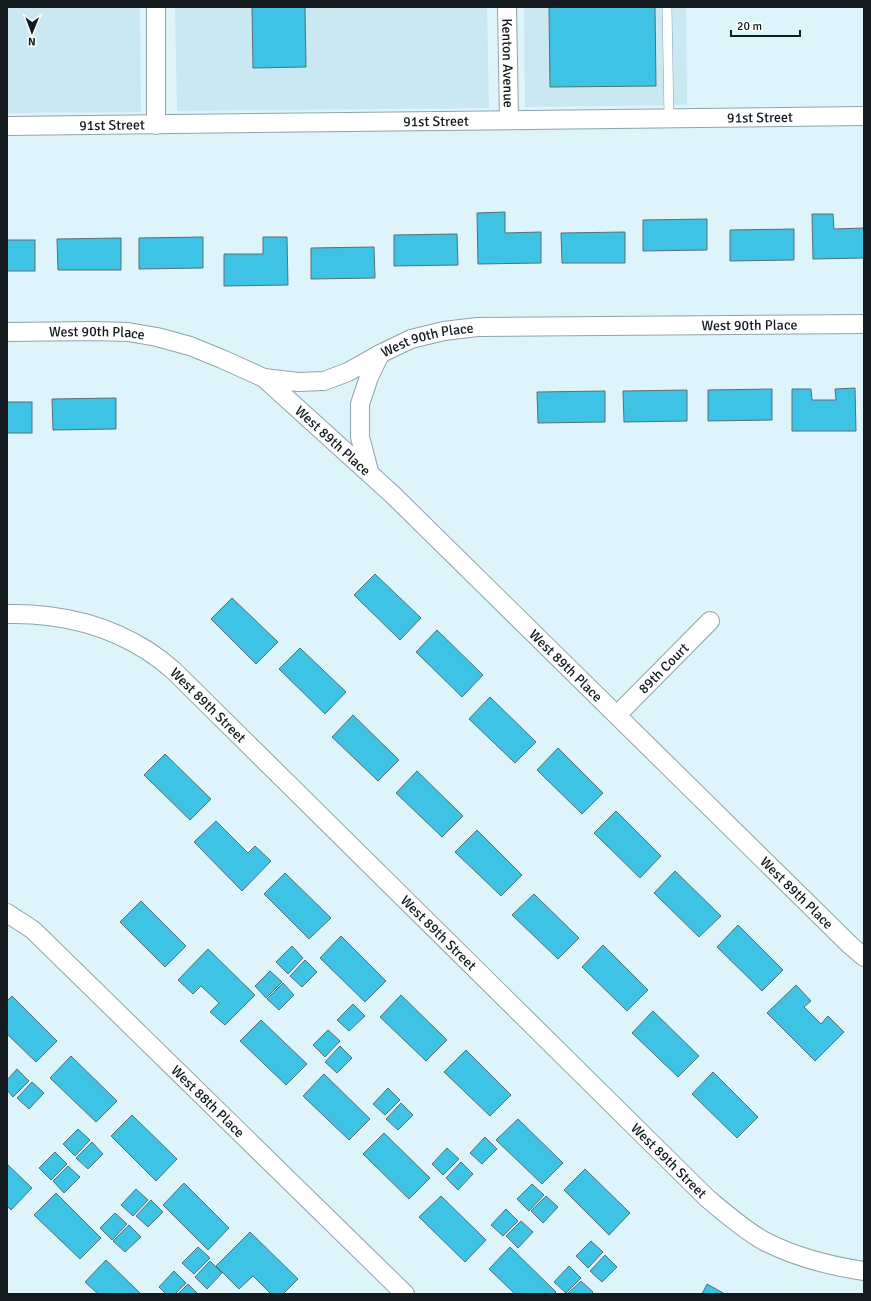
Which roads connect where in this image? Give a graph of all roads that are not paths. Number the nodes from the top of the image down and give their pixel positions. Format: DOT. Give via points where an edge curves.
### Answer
graph roads {
  1 [pos="156,7"];
  2 [pos="507,7"];
  3 [pos="667,7"];
  4 [pos="864,116"];
  5 [pos="669,118"];
  6 [pos="509,120"];
  7 [pos="156,125"];
  8 [pos="7,126"];
  9 [pos="864,324"];
  10 [pos="7,332"];
  11 [pos="380,354"];
  12 [pos="264,378"];
  13 [pos="369,471"];
  14 [pos="7,614"];
  15 [pos="710,621"];
  16 [pos="617,715"];
  17 [pos="7,913"];
  18 [pos="864,956"];
  19 [pos="864,1271"];
  20 [pos="405,1294"];
  1 -- 7 [label="street"];
  2 -- 6 [label="street, Kenton Avenue"];
  3 -- 5 [label="lane"];
  4 -- 5 [label="street, 91st Street"];
  5 -- 6 [label="street, 91st Street"];
  6 -- 7 [label="street, 91st Street"];
  7 -- 8 [label="street, 91st Street"];
  9 -- 11 [label="street, West 90th Place" via="477,327 444,330 418,337"];
  10 -- 12 [label="street, West 90th Place" via="94,330 157,337 222,358"];
  11 -- 12 [label="street, West 90th Place" via="348,372 324,381 298,382"];
  11 -- 13 [label="street" via="360,404 360,437"];
  12 -- 13 [label="street, West 89th Place"];
  13 -- 16 [label="street, West 89th Place"];
  14 -- 19 [label="street, West 89th Street" via="50,616 79,621 115,633 148,651 173,670 707,1198 732,1219 764,1240 798,1256"];
  15 -- 16 [label="street, 89th Court"];
  16 -- 18 [label="street, West 89th Place"];
  17 -- 20 [label="street, West 88th Place" via="33,930"];
}
